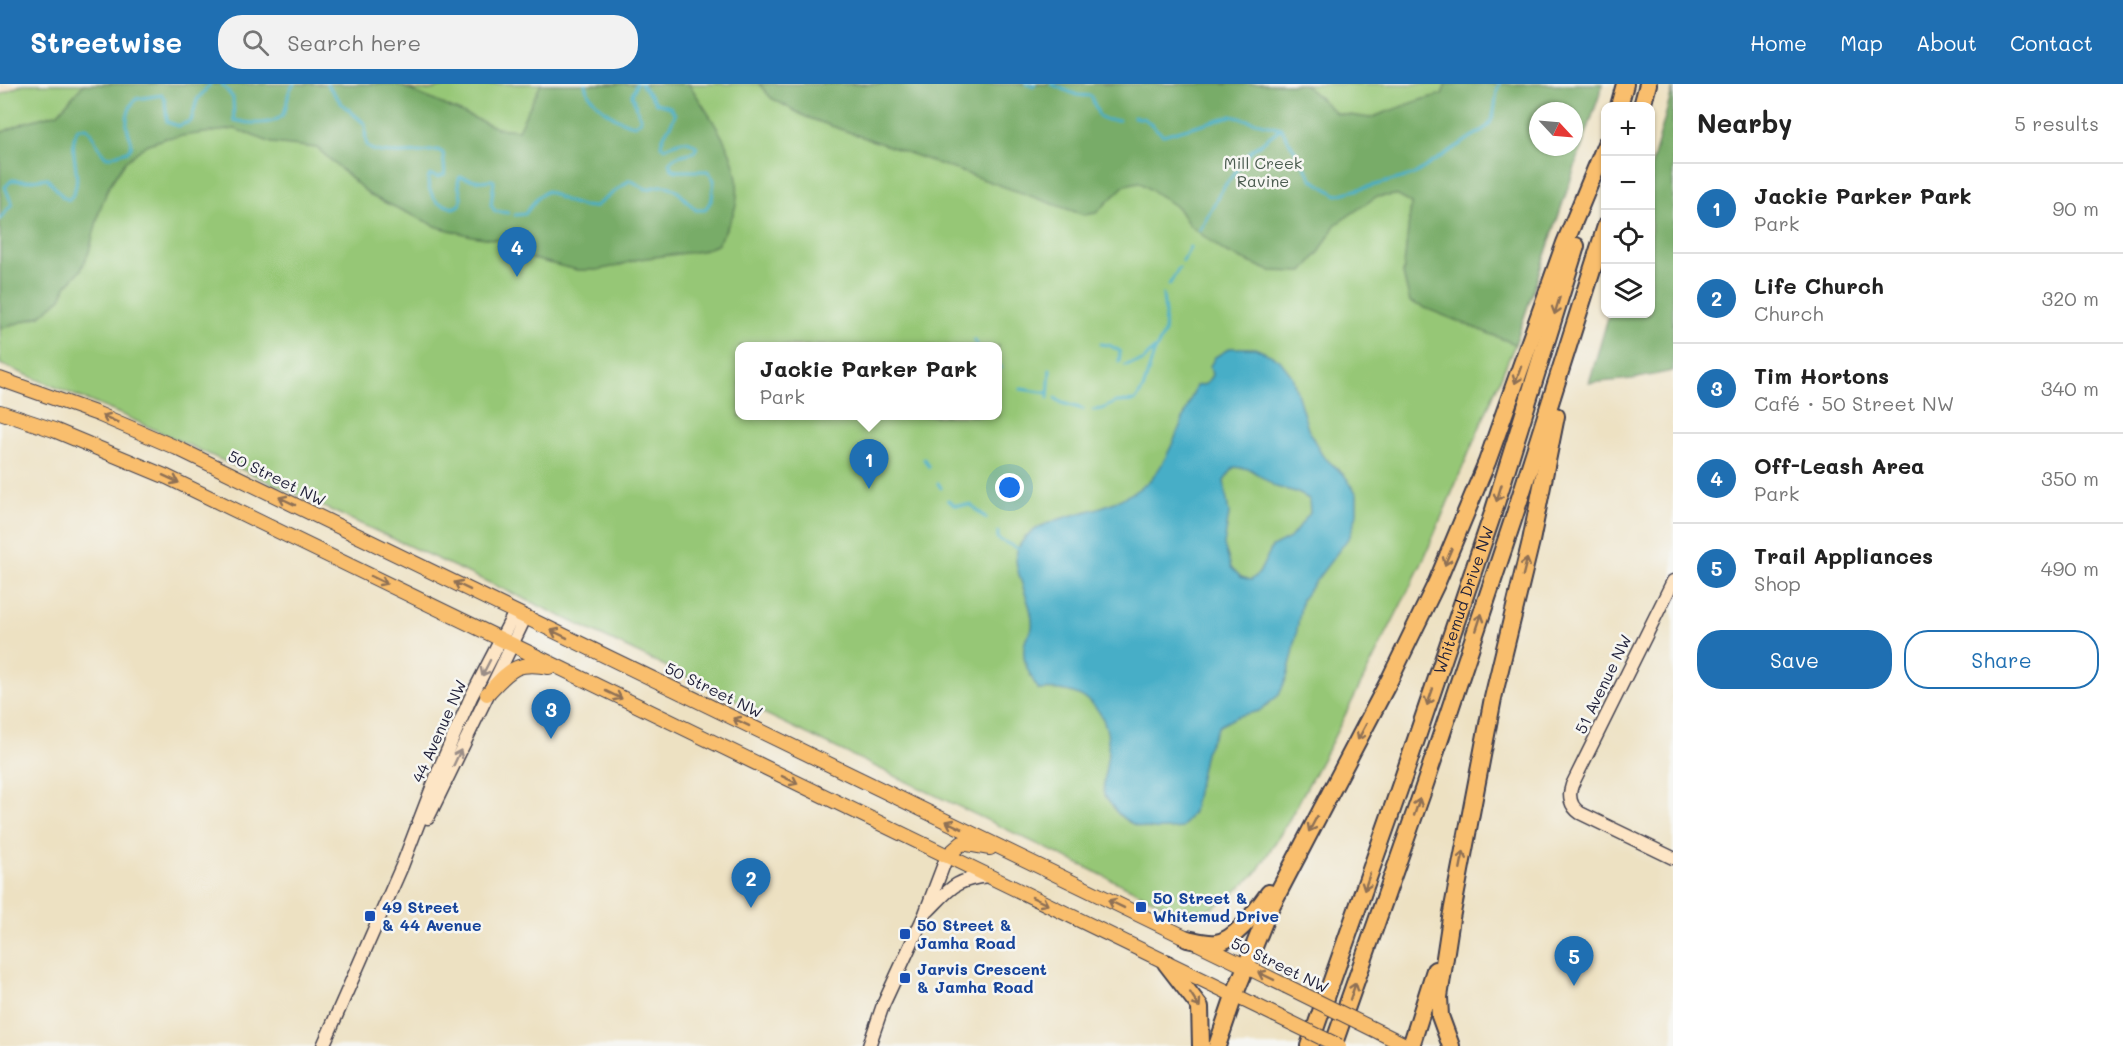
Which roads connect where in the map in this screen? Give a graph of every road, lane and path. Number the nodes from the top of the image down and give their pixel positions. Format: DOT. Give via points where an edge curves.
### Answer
graph roads {
  1 [pos="1625,84"];
  2 [pos="1648,84"];
  3 [pos="1620,102"];
  4 [pos="1643,102"];
  5 [pos="1601,154"];
  6 [pos="1603,156"];
  7 [pos="1601,239"];
  8 [pos="1571,338"];
  9 [pos="0,379"];
  10 [pos="0,412"];
  11 [pos="1673,581"];
  12 [pos="520,615"];
  13 [pos="506,642"];
  14 [pos="562,669"];
  15 [pos="488,694"];
  16 [pos="1300,848"];
  17 [pos="1006,851"];
  18 [pos="947,856"];
  19 [pos="1673,858"];
  20 [pos="402,866"];
  21 [pos="988,876"];
  22 [pos="925,914"];
  23 [pos="1451,918"];
  24 [pos="1187,939"];
  25 [pos="1166,963"];
  26 [pos="1246,967"];
  27 [pos="1234,996"];
  28 [pos="323,1046"];
  29 [pos="869,1046"];
  30 [pos="1201,1046"];
  31 [pos="1217,1046"];
  32 [pos="1309,1046"];
  33 [pos="1333,1046"];
  34 [pos="1339,1046"];
  35 [pos="1409,1046"];
  36 [pos="1450,1046"];
  1 -- 3 [label="highway"];
  2 -- 4 [label="highway"];
  5 -- 16 [label="highway, one-way" via="1487,462 1437,582"];
  6 -- 32 [label="highway, Whitemud Drive NW, one-way" via="1492,513"];
  7 -- 8 [label="highway, Whitemud Drive NW"];
  23 -- 8 [label="highway, one-way" via="1493,698 1531,541"];
  33 -- 8 [label="highway, Whitemud Drive NW, one-way" via="1423,790"];
  12 -- 9 [label="main road, 50 Street NW, one-way" via="177,448"];
  10 -- 13 [label="main road, one-way" via="167,477"];
  11 -- 19 [label="street, 51 Avenue NW" via="1570,794 1576,810"];
  12 -- 13 [label="street, 44 Avenue NW"];
  17 -- 12 [label="main road, 50 Street NW, one-way"];
  13 -- 14 [label="main road"];
  13 -- 15 [label="street, 44 Avenue NW"];
  13 -- 20 [label="street, 44 Avenue NW, one-way" via="471,697"];
  14 -- 15 [label="main road" via="520,666 507,673"];
  14 -- 18 [label="main road, one-way"];
  20 -- 15 [label="street, 44 Avenue NW, one-way"];
  16 -- 24 [label="highway" via="1258,908 1234,934 1216,943"];
  16 -- 26 [label="highway"];
  17 -- 18 [label="main road" via="962,843"];
  24 -- 17 [label="main road, 50 Street NW, one-way"];
  18 -- 21 [label="main road"];
  18 -- 22 [label="street"];
  20 -- 28 [label="street, 44 Avenue NW"];
  21 -- 22 [label="street" via="960,881"];
  21 -- 25 [label="main road, one-way"];
  22 -- 29 [label="street" via="882,1005"];
  23 -- 35 [label="highway"];
  23 -- 36 [label="highway" via="1439,997 1440,1016"];
  24 -- 26 [label="main road, 50 Street NW"];
  25 -- 27 [label="main road"];
  25 -- 30 [label="highway, one-way" via="1200,1007"];
  26 -- 27 [label="highway"];
  35 -- 26 [label="main road, 50 Street NW, one-way, bridge"];
  27 -- 31 [label="highway"];
  27 -- 34 [label="main road, bridge"];
}
